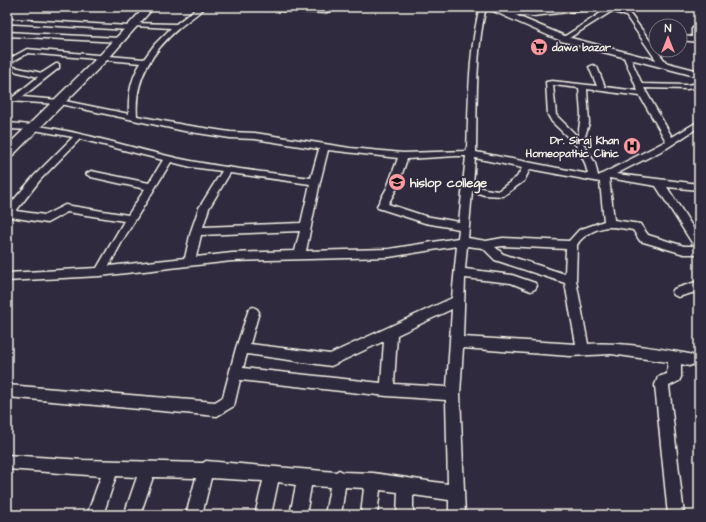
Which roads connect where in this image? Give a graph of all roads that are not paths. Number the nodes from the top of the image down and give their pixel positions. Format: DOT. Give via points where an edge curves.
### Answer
graph roads {
  1 [pos="150,7"];
  2 [pos="202,7"];
  3 [pos="252,7"];
  4 [pos="330,7"];
  5 [pos="483,7"];
  6 [pos="488,7"];
  7 [pos="596,7"];
  8 [pos="610,7"];
  9 [pos="286,8"];
  10 [pos="564,9"];
  11 [pos="507,15"];
  12 [pos="7,21"];
  13 [pos="45,22"];
  14 [pos="699,25"];
  15 [pos="131,26"];
  16 [pos="177,26"];
  17 [pos="7,34"];
  18 [pos="28,35"];
  19 [pos="564,39"];
  20 [pos="119,40"];
  21 [pos="697,40"];
  22 [pos="626,55"];
  23 [pos="104,57"];
  24 [pos="145,62"];
  25 [pos="7,63"];
  26 [pos="56,66"];
  27 [pos="664,66"];
  28 [pos="593,67"];
  29 [pos="17,69"];
  30 [pos="699,74"];
  31 [pos="44,76"];
  32 [pos="699,85"];
  33 [pos="583,86"];
  34 [pos="602,88"];
  35 [pos="642,90"];
  36 [pos="11,99"];
  37 [pos="60,102"];
  38 [pos="133,117"];
  39 [pos="7,126"];
  40 [pos="34,127"];
  41 [pos="697,127"];
  42 [pos="78,137"];
  43 [pos="670,141"];
  44 [pos="579,143"];
  45 [pos="324,148"];
  46 [pos="7,152"];
  47 [pos="471,154"];
  48 [pos="403,156"];
  49 [pos="168,160"];
  50 [pos="528,166"];
  51 [pos="228,168"];
  52 [pos="91,174"];
  53 [pos="601,177"];
  54 [pos="315,182"];
  55 [pos="660,184"];
  56 [pos="467,186"];
  57 [pos="152,187"];
  58 [pos="699,187"];
  59 [pos="8,214"];
  60 [pos="131,219"];
  61 [pos="610,223"];
  62 [pos="463,226"];
  63 [pos="305,227"];
  64 [pos="196,231"];
  65 [pos="462,241"];
  66 [pos="486,245"];
  67 [pos="572,246"];
  68 [pos="699,246"];
  69 [pos="699,250"];
  70 [pos="300,254"];
  71 [pos="190,261"];
  72 [pos="100,272"];
  73 [pos="459,273"];
  74 [pos="7,277"];
  75 [pos="570,280"];
  76 [pos="531,286"];
  77 [pos="699,286"];
  78 [pos="678,292"];
  79 [pos="457,301"];
  80 [pos="253,312"];
  81 [pos="391,332"];
  82 [pos="457,342"];
  83 [pos="242,348"];
  84 [pos="583,350"];
  85 [pos="674,357"];
  86 [pos="689,360"];
  87 [pos="235,373"];
  88 [pos="388,390"];
  89 [pos="7,391"];
  90 [pos="452,394"];
  91 [pos="7,462"];
  92 [pos="148,468"];
  93 [pos="112,469"];
  94 [pos="206,469"];
  95 [pos="272,474"];
  96 [pos="305,478"];
  97 [pos="339,478"];
  98 [pos="372,481"];
  99 [pos="406,485"];
  100 [pos="456,493"];
  101 [pos="95,515"];
  102 [pos="132,515"];
  103 [pos="194,515"];
  104 [pos="263,515"];
  105 [pos="298,515"];
  106 [pos="333,515"];
  107 [pos="369,515"];
  108 [pos="405,515"];
  109 [pos="457,515"];
  110 [pos="676,515"];
  1 -- 15 [label="main road"];
  2 -- 16 [label="street"];
  3 -- 9 [label="street"];
  4 -- 9 [label="street" via="325,10"];
  5 -- 47 [label="street" via="475,62"];
  6 -- 11 [label="main road"];
  7 -- 10 [label="street"];
  8 -- 19 [label="street"];
  8 -- 27 [label="street" via="628,15 646,35"];
  10 -- 11 [label="street"];
  11 -- 19 [label="main road"];
  12 -- 13 [label="street"];
  13 -- 15 [label="street"];
  13 -- 18 [label="street"];
  14 -- 21 [label="street" via="694,28"];
  15 -- 16 [label="street"];
  15 -- 20 [label="main road"];
  16 -- 24 [label="street"];
  17 -- 18 [label="street"];
  18 -- 20 [label="street"];
  19 -- 22 [label="main road"];
  20 -- 23 [label="main road"];
  22 -- 27 [label="main road"];
  22 -- 35 [label="street"];
  23 -- 24 [label="street"];
  23 -- 25 [label="street" via="27,51"];
  23 -- 37 [label="main road"];
  24 -- 38 [label="street" via="134,85 131,104"];
  26 -- 31 [label="street"];
  27 -- 30 [label="main road"];
  28 -- 34 [label="street"];
  29 -- 31 [label="street"];
  31 -- 36 [label="street"];
  32 -- 35 [label="street"];
  33 -- 34 [label="street"];
  33 -- 44 [label="street" via="585,128"];
  33 -- 44 [label="street" via="552,82 548,84 552,115"];
  34 -- 35 [label="street" via="615,92"];
  35 -- 43 [label="street"];
  36 -- 37 [label="street"];
  37 -- 38 [label="street"];
  37 -- 40 [label="main road"];
  38 -- 45 [label="street" via="212,133 255,136"];
  39 -- 40 [label="street"];
  40 -- 42 [label="street"];
  40 -- 46 [label="main road"];
  41 -- 43 [label="street"];
  42 -- 49 [label="street"];
  42 -- 59 [label="street" via="37,178"];
  43 -- 53 [label="street"];
  44 -- 53 [label="street" via="590,164"];
  45 -- 48 [label="street"];
  45 -- 54 [label="street"];
  47 -- 48 [label="street"];
  47 -- 50 [label="street"];
  47 -- 56 [label="street"];
  48 -- 62 [label="street" via="392,188 382,206 425,219"];
  49 -- 51 [label="street"];
  49 -- 57 [label="street"];
  50 -- 53 [label="street"];
  50 -- 56 [label="street" via="521,178 500,194"];
  51 -- 54 [label="street"];
  51 -- 64 [label="street" via="204,208"];
  52 -- 57 [label="street"];
  53 -- 55 [label="street"];
  53 -- 61 [label="street"];
  54 -- 63 [label="street"];
  55 -- 58 [label="street"];
  55 -- 68 [label="street"];
  56 -- 62 [label="street"];
  57 -- 60 [label="street"];
  59 -- 60 [label="street" via="47,219 65,208"];
  60 -- 72 [label="street"];
  61 -- 67 [label="street" via="584,231 574,240"];
  61 -- 69 [label="street" via="636,228 644,238 650,240 684,250"];
  62 -- 65 [label="street"];
  63 -- 64 [label="street"];
  63 -- 70 [label="street"];
  64 -- 71 [label="street"];
  65 -- 66 [label="street"];
  65 -- 70 [label="street" via="389,253"];
  65 -- 73 [label="street"];
  66 -- 67 [label="street" via="503,242"];
  66 -- 75 [label="street" via="499,257"];
  67 -- 75 [label="street"];
  70 -- 71 [label="street"];
  71 -- 72 [label="street"];
  72 -- 74 [label="street"];
  73 -- 76 [label="street" via="512,279"];
  73 -- 79 [label="street"];
  75 -- 84 [label="street"];
  77 -- 78 [label="street"];
  79 -- 81 [label="street"];
  79 -- 82 [label="street"];
  80 -- 83 [label="street"];
  81 -- 83 [label="street" via="331,360"];
  81 -- 88 [label="street"];
  82 -- 84 [label="street"];
  82 -- 90 [label="street"];
  83 -- 87 [label="street"];
  84 -- 85 [label="street" via="611,348"];
  85 -- 86 [label="street"];
  85 -- 110 [label="street" via="674,377 663,381 662,385"];
  87 -- 88 [label="street"];
  87 -- 89 [label="street" via="229,401 217,409"];
  88 -- 90 [label="street"];
  90 -- 100 [label="street"];
  91 -- 93 [label="street"];
  92 -- 93 [label="street"];
  92 -- 94 [label="street"];
  92 -- 102 [label="street"];
  93 -- 101 [label="street"];
  94 -- 95 [label="street"];
  94 -- 103 [label="street"];
  95 -- 96 [label="street"];
  95 -- 104 [label="street"];
  96 -- 97 [label="street"];
  96 -- 105 [label="street"];
  97 -- 98 [label="street"];
  97 -- 106 [label="street"];
  98 -- 99 [label="street"];
  98 -- 107 [label="street"];
  99 -- 100 [label="street"];
  99 -- 108 [label="street"];
  100 -- 109 [label="street"];
}
